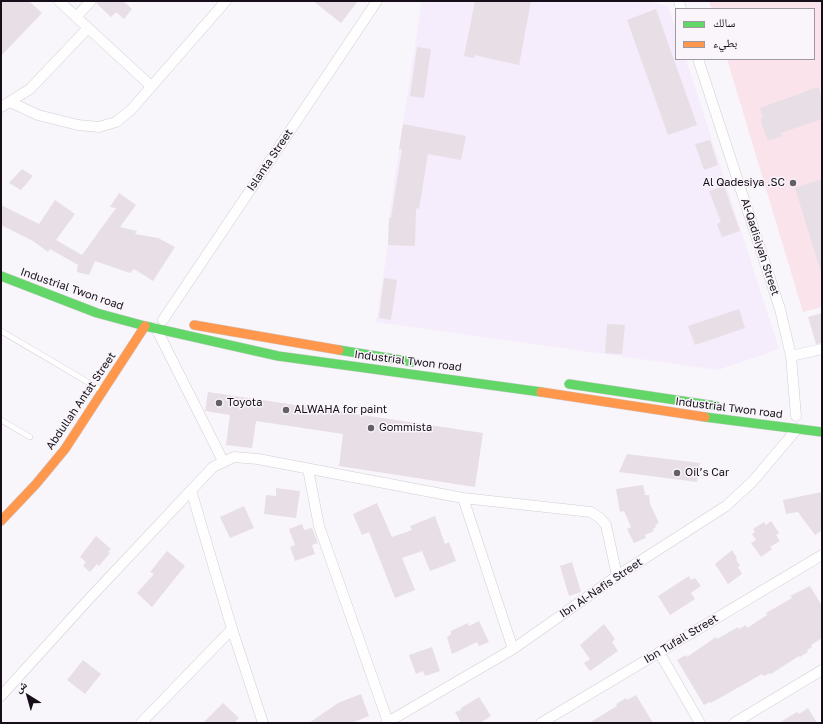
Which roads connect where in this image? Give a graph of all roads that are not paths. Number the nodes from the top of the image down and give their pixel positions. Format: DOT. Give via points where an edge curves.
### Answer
graph roads {
  1 [pos="59,1"];
  2 [pos="91,1"];
  3 [pos="226,1"];
  4 [pos="377,1"];
  5 [pos="76,17"];
  6 [pos="88,28"];
  7 [pos="698,60"];
  8 [pos="151,86"];
  9 [pos="10,102"];
  10 [pos="1,107"];
  11 [pos="12,270"];
  12 [pos="1,276"];
  13 [pos="47,284"];
  14 [pos="163,320"];
  15 [pos="186,324"];
  16 [pos="145,326"];
  17 [pos="156,328"];
  18 [pos="1,331"];
  19 [pos="822,349"];
  20 [pos="791,356"];
  21 [pos="425,364"];
  22 [pos="557,382"];
  23 [pos="104,391"];
  24 [pos="729,408"];
  25 [pos="795,416"];
  26 [pos="1,420"];
  27 [pos="797,429"];
  28 [pos="822,432"];
  29 [pos="30,437"];
  30 [pos="223,461"];
  31 [pos="308,469"];
  32 [pos="191,490"];
  33 [pos="463,498"];
  34 [pos="1,521"];
  35 [pos="822,555"];
  36 [pos="617,576"];
  37 [pos="232,629"];
  38 [pos="514,649"];
  39 [pos="659,652"];
  40 [pos="821,674"];
  41 [pos="1,696"];
  42 [pos="387,722"];
  43 [pos="738,722"];
  44 [pos="140,723"];
  45 [pos="263,723"];
  46 [pos="541,723"];
  47 [pos="700,723"];
  1 -- 5 [label="street"];
  2 -- 5 [label="street"];
  3 -- 8 [label="street"];
  4 -- 14 [label="street, Islanta Street"];
  5 -- 6 [label="street"];
  6 -- 8 [label="street"];
  6 -- 9 [label="street" via="30,88"];
  7 -- 20 [label="street, Al-Qadisiyah Street" via="780,309"];
  8 -- 9 [label="street" via="124,116 116,122 99,127 58,121"];
  9 -- 10 [label="street"];
  11 -- 13 [label="main road, Industrial Twon road"];
  12 -- 16 [label="main road, Industrial Twon road" via="97,313"];
  15 -- 21 [label="main road, Industrial Twon road"];
  16 -- 17 [label="main road, Industrial Twon road"];
  16 -- 23 [label="main road, Abdullah Antat Street"];
  17 -- 27 [label="main road, Industrial Twon road" via="278,356"];
  17 -- 30 [label="street"];
  18 -- 23 [label="lane"];
  19 -- 20 [label="street"];
  20 -- 25 [label="street, Al-Qadisiyah Street"];
  22 -- 24 [label="main road, Industrial Twon road"];
  23 -- 34 [label="main road, Abdullah Antat Street" via="65,449"];
  26 -- 29 [label="lane"];
  27 -- 28 [label="main road, Industrial Twon road"];
  27 -- 36 [label="street, Ibn Al-Nafis Street" via="753,481 726,506"];
  30 -- 31 [label="street" via="234,457 258,459"];
  30 -- 32 [label="street" via="213,467"];
  31 -- 33 [label="street"];
  31 -- 42 [label="street" via="319,526"];
  32 -- 37 [label="street"];
  32 -- 41 [label="street"];
  33 -- 36 [label="street" via="591,512 606,526"];
  33 -- 38 [label="street"];
  35 -- 39 [label="street, Ibn Tufail Street"];
  36 -- 38 [label="street, Ibn Al-Nafis Street"];
  37 -- 44 [label="street"];
  37 -- 45 [label="street"];
  38 -- 42 [label="street, Ibn Al-Nafis Street"];
  39 -- 46 [label="street, Ibn Tufail Street"];
  39 -- 47 [label="street"];
  40 -- 43 [label="street"];
}
